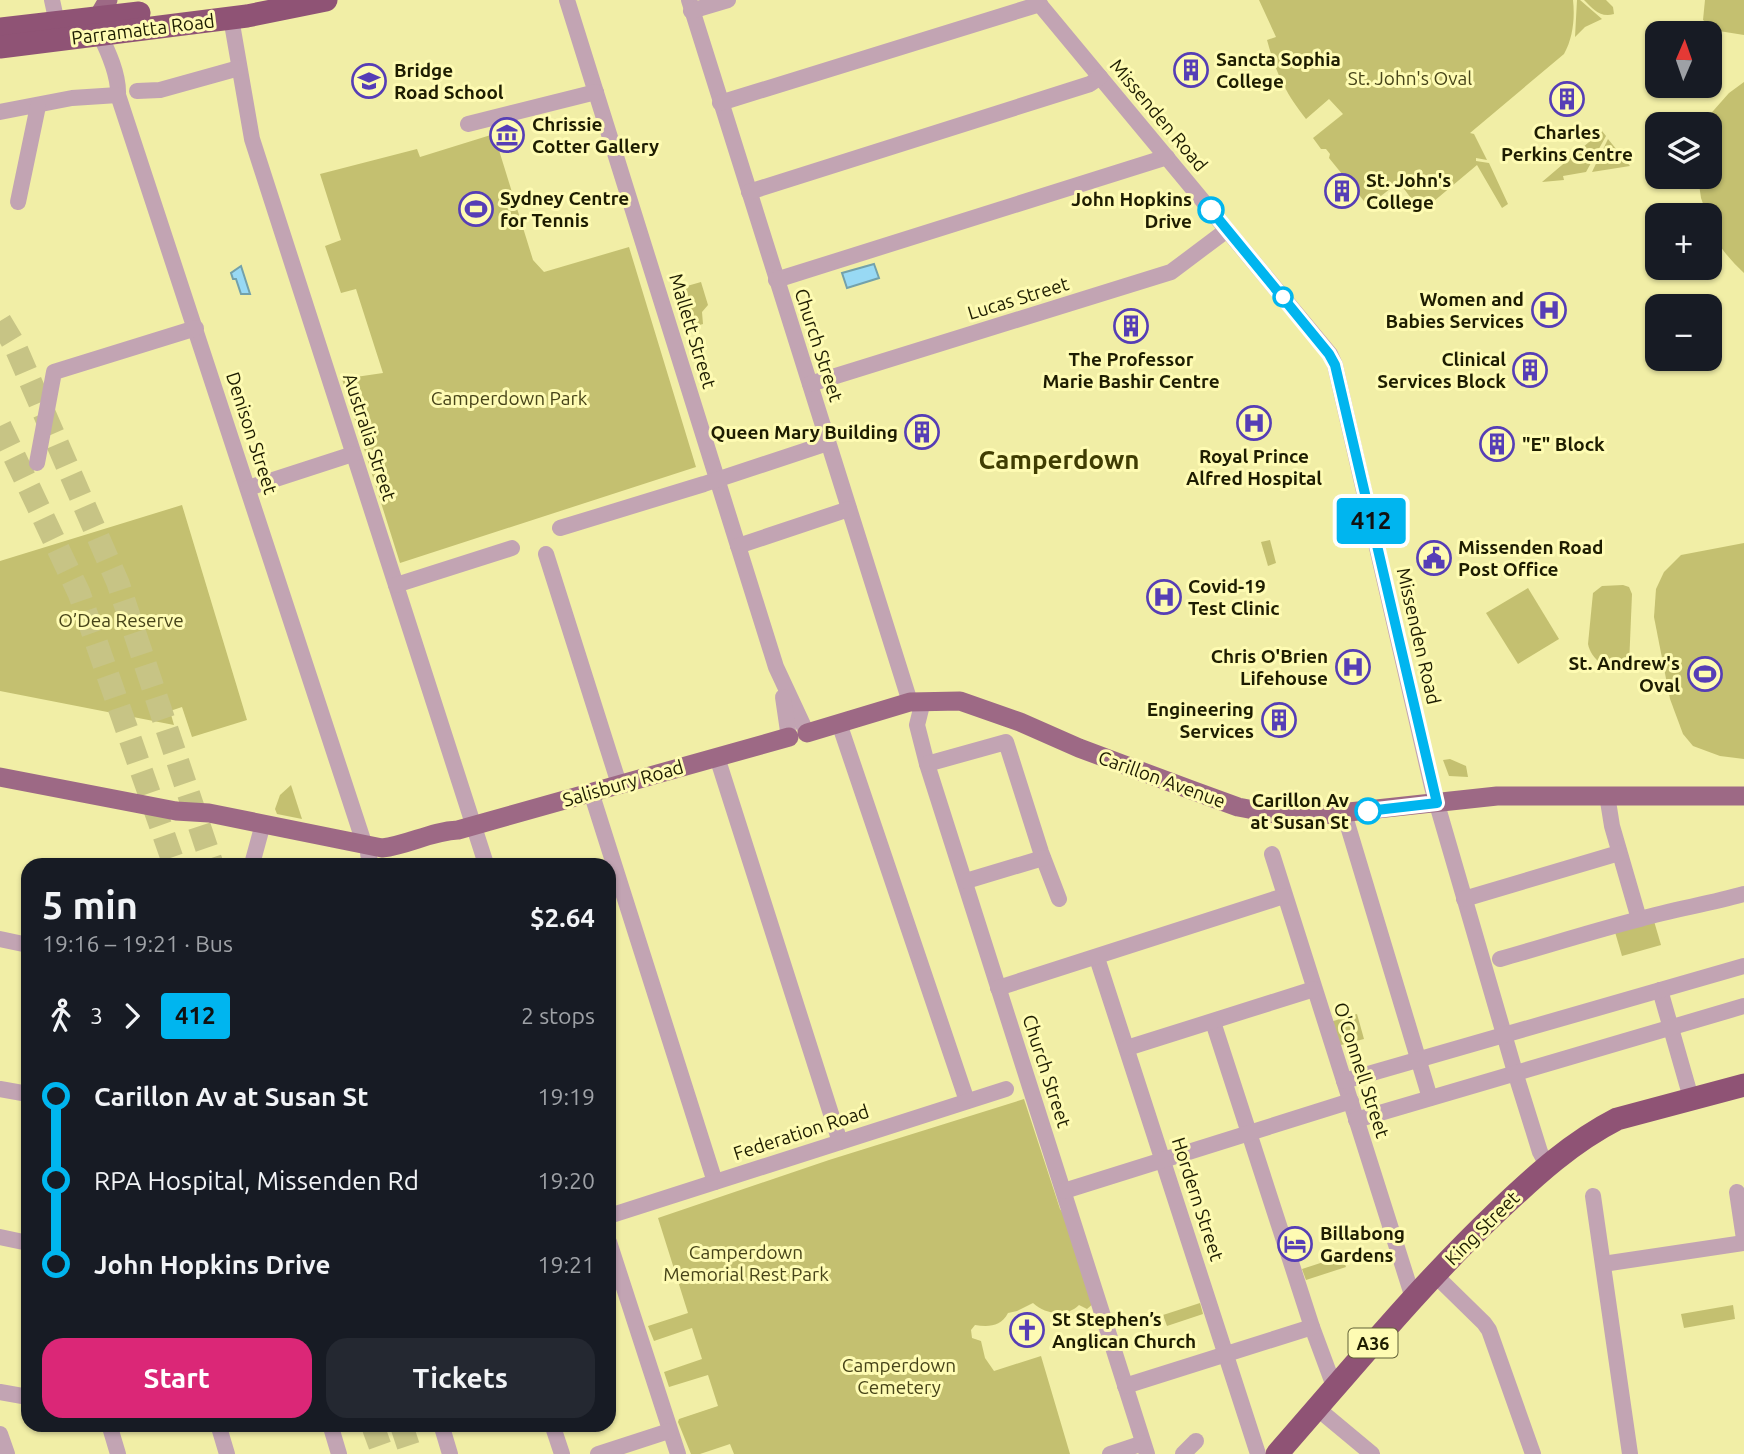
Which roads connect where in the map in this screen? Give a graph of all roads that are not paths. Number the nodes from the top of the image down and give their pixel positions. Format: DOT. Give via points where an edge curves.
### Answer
graph roads {
  1 [pos="52,0"];
  2 [pos="261,0"];
  3 [pos="326,0"];
  4 [pos="567,0"];
  5 [pos="729,0"];
  6 [pos="1038,2"];
  7 [pos="690,5"];
  8 [pos="128,7"];
  9 [pos="102,17"];
  10 [pos="231,18"];
  11 [pos="57,23"];
  12 [pos="0,29"];
  13 [pos="0,47"];
  14 [pos="239,68"];
  15 [pos="1100,77"];
  16 [pos="137,91"];
  17 [pos="596,92"];
  18 [pos="118,95"];
  19 [pos="720,103"];
  20 [pos="38,106"];
  21 [pos="0,112"];
  22 [pos="468,124"];
  23 [pos="1167,157"];
  24 [pos="749,192"];
  25 [pos="18,202"];
  26 [pos="1227,230"];
  27 [pos="776,280"];
  28 [pos="196,328"];
  29 [pos="810,384"];
  30 [pos="828,443"];
  31 [pos="353,454"];
  32 [pos="37,463"];
  33 [pos="718,480"];
  34 [pos="248,488"];
  35 [pos="849,509"];
  36 [pos="560,528"];
  37 [pos="738,546"];
  38 [pos="512,548"];
  39 [pos="546,554"];
  40 [pos="396,585"];
  41 [pos="916,702"];
  42 [pos="839,723"];
  43 [pos="797,732"];
  44 [pos="717,757"];
  45 [pos="928,764"];
  46 [pos="0,777"];
  47 [pos="619,784"];
  48 [pos="591,792"];
  49 [pos="1607,795"];
  50 [pos="1744,796"];
  51 [pos="1437,803"];
  52 [pos="176,811"];
  53 [pos="1345,813"];
  54 [pos="466,828"];
  55 [pos="261,831"];
  56 [pos="1619,853"];
  57 [pos="1272,854"];
  58 [pos="368,855"];
  59 [pos="254,858"];
  60 [pos="483,858"];
  61 [pos="612,858"];
  62 [pos="1043,858"];
  63 [pos="616,871"];
  64 [pos="966,881"];
  65 [pos="1744,894"];
  66 [pos="1284,896"];
  67 [pos="1059,899"];
  68 [pos="1464,899"];
  69 [pos="1639,919"];
  70 [pos="0,939"];
  71 [pos="21,944"];
  72 [pos="1097,958"];
  73 [pos="1500,959"];
  74 [pos="1744,966"];
  75 [pos="998,988"];
  76 [pos="1314,989"];
  77 [pos="1660,990"];
  78 [pos="1744,1006"];
  79 [pos="1213,1022"];
  80 [pos="1671,1028"];
  81 [pos="1504,1034"];
  82 [pos="1127,1048"];
  83 [pos="1419,1059"];
  84 [pos="1515,1072"];
  85 [pos="1344,1081"];
  86 [pos="1744,1085"];
  87 [pos="0,1089"];
  88 [pos="1006,1089"];
  89 [pos="21,1093"];
  90 [pos="1430,1098"];
  91 [pos="1691,1098"];
  92 [pos="967,1101"];
  93 [pos="1350,1101"];
  94 [pos="1356,1119"];
  95 [pos="1251,1132"];
  96 [pos="840,1142"];
  97 [pos="1163,1160"];
  98 [pos="1546,1165"];
  99 [pos="715,1182"];
  100 [pos="1063,1191"];
  101 [pos="1737,1192"];
  102 [pos="1593,1196"];
  103 [pos="616,1214"];
  104 [pos="0,1237"];
  105 [pos="1744,1241"];
  106 [pos="21,1242"];
  107 [pos="616,1264"];
  108 [pos="1603,1264"];
  109 [pos="1435,1275"];
  110 [pos="1413,1298"];
  111 [pos="1312,1327"];
  112 [pos="1226,1354"];
  113 [pos="1125,1386"];
  114 [pos="1335,1389"];
  115 [pos="0,1392"];
  116 [pos="21,1395"];
  117 [pos="1318,1409"];
  118 [pos="669,1431"];
  119 [pos="111,1432"];
  120 [pos="220,1432"];
  121 [pos="332,1432"];
  122 [pos="443,1432"];
  123 [pos="555,1432"];
  124 [pos="0,1434"];
  125 [pos="1196,1441"];
  126 [pos="1145,1449"];
  127 [pos="6,1454"];
  128 [pos="118,1454"];
  129 [pos="227,1454"];
  130 [pos="339,1454"];
  131 [pos="450,1454"];
  132 [pos="562,1454"];
  133 [pos="598,1454"];
  134 [pos="678,1454"];
  135 [pos="1110,1454"];
  136 [pos="1184,1454"];
  137 [pos="1258,1454"];
  138 [pos="1277,1454"];
  139 [pos="1372,1454"];
  140 [pos="1533,1454"];
  141 [pos="1630,1454"];
  1 -- 11 [label="street"];
  2 -- 8 [label="highway, Parramatta Road"];
  3 -- 10 [label="highway, Parramatta Road"];
  4 -- 17 [label="street, Mallett Street"];
  5 -- 7 [label="street"];
  6 -- 15 [label="street, Missenden Road"];
  6 -- 19 [label="street"];
  7 -- 19 [label="street, Church Street"];
  8 -- 9 [label="highway, Parramatta Road"];
  9 -- 10 [label="highway, Parramatta Road"];
  9 -- 11 [label="highway, Parramatta Road"];
  9 -- 13 [label="highway, Parramatta Road"];
  9 -- 18 [label="street, Denison Street"];
  10 -- 14 [label="street, Australia Street"];
  11 -- 12 [label="highway, Parramatta Road"];
  14 -- 16 [label="street" via="160,90"];
  14 -- 31 [label="street, Australia Street" via="252,139"];
  15 -- 23 [label="street, Missenden Road"];
  15 -- 24 [label="street" via="1090,84"];
  17 -- 22 [label="street"];
  17 -- 33 [label="street, Mallett Street"];
  18 -- 20 [label="street"];
  18 -- 28 [label="street, Denison Street"];
  19 -- 24 [label="street, Church Street"];
  20 -- 21 [label="street"];
  20 -- 25 [label="street"];
  23 -- 26 [label="street, Missenden Road"];
  23 -- 27 [label="street"];
  24 -- 27 [label="street, Church Street"];
  26 -- 29 [label="street, Lucas Street" via="1171,272"];
  26 -- 51 [label="street, Missenden Road" via="1335,365"];
  27 -- 29 [label="street, Church Street"];
  28 -- 32 [label="street" via="54,372"];
  28 -- 34 [label="street, Denison Street"];
  29 -- 30 [label="street, Church Street"];
  30 -- 33 [label="street"];
  30 -- 35 [label="street, Church Street"];
  31 -- 34 [label="street"];
  31 -- 40 [label="street, Australia Street"];
  33 -- 36 [label="street"];
  33 -- 37 [label="street, Mallett Street"];
  34 -- 58 [label="street, Denison Street"];
  35 -- 37 [label="street"];
  35 -- 41 [label="street, Church Street"];
  37 -- 43 [label="street, Mallett Street"];
  38 -- 40 [label="street"];
  39 -- 47 [label="street"];
  40 -- 54 [label="street, Australia Street"];
  41 -- 42 [label="main road, Salisbury Road"];
  41 -- 45 [label="street, Church Street"];
  41 -- 53 [label="main road, Carillon Avenue" via="969,703 1238,807 1286,815"];
  42 -- 43 [label="main road, Salisbury Road"];
  42 -- 92 [label="street"];
  43 -- 44 [label="main road, Salisbury Road"];
  44 -- 47 [label="main road, Salisbury Road"];
  44 -- 96 [label="street"];
  45 -- 62 [label="street" via="1006,742"];
  45 -- 64 [label="street, Church Street"];
  46 -- 52 [label="main road, Salisbury Road"];
  47 -- 48 [label="main road, Salisbury Road"];
  48 -- 54 [label="main road, Salisbury Road"];
  48 -- 61 [label="street"];
  49 -- 50 [label="main road, Carillon Avenue"];
  49 -- 51 [label="main road, Carillon Avenue" via="1497,796"];
  49 -- 56 [label="street"];
  51 -- 53 [label="main road, Carillon Avenue"];
  51 -- 68 [label="street, Missenden Road"];
  52 -- 55 [label="main road, Salisbury Road"];
  52 -- 58 [label="main road, Salisbury Road" via="209,813"];
  53 -- 83 [label="street"];
  54 -- 58 [label="main road, Salisbury Road" via="441,831"];
  54 -- 60 [label="street, Australia Street"];
  55 -- 58 [label="main road, Salisbury Road"];
  55 -- 59 [label="street"];
  56 -- 68 [label="street"];
  56 -- 69 [label="street"];
  57 -- 66 [label="street, O'Connell Street"];
  62 -- 64 [label="street"];
  62 -- 67 [label="street"];
  63 -- 99 [label="street"];
  64 -- 75 [label="street, Church Street"];
  65 -- 69 [label="street"];
  66 -- 72 [label="street"];
  66 -- 76 [label="street, O'Connell Street"];
  68 -- 81 [label="street, Missenden Road"];
  69 -- 73 [label="street"];
  70 -- 71 [label="street"];
  72 -- 75 [label="street"];
  72 -- 82 [label="street, Hordern Street"];
  74 -- 77 [label="street"];
  75 -- 100 [label="street, Church Street"];
  76 -- 79 [label="street"];
  76 -- 85 [label="street, O'Connell Street"];
  77 -- 80 [label="street"];
  77 -- 81 [label="street"];
  78 -- 80 [label="street"];
  79 -- 82 [label="street"];
  79 -- 95 [label="street"];
  80 -- 84 [label="street"];
  80 -- 91 [label="street"];
  81 -- 83 [label="street"];
  81 -- 84 [label="street, Missenden Road"];
  82 -- 97 [label="street, Hordern Street"];
  83 -- 85 [label="street"];
  83 -- 90 [label="street"];
  84 -- 90 [label="street"];
  84 -- 98 [label="street, Missenden Road"];
  85 -- 93 [label="street, O'Connell Street"];
  86 -- 91 [label="highway, King Street / A36"];
  87 -- 89 [label="street"];
  88 -- 92 [label="street, Federation Road"];
  90 -- 94 [label="street"];
  91 -- 98 [label="highway, King Street / A36" via="1617,1119"];
  92 -- 96 [label="street, Federation Road"];
  93 -- 94 [label="street, O'Connell Street"];
  93 -- 95 [label="street"];
  94 -- 110 [label="street, O'Connell Street"];
  95 -- 97 [label="street"];
  95 -- 111 [label="street"];
  96 -- 99 [label="street, Federation Road"];
  97 -- 100 [label="street"];
  97 -- 112 [label="street, Hordern Street"];
  98 -- 109 [label="highway, King Street / A36"];
  99 -- 103 [label="street, Federation Road"];
  100 -- 113 [label="street, Church Street"];
  101 -- 105 [label="street"];
  102 -- 108 [label="street"];
  104 -- 106 [label="street"];
  105 -- 108 [label="street"];
  107 -- 118 [label="street"];
  108 -- 141 [label="street"];
  109 -- 110 [label="highway, King Street / A36"];
  109 -- 140 [label="street" via="1489,1331"];
  110 -- 114 [label="highway, King Street / A36"];
  111 -- 112 [label="street"];
  111 -- 114 [label="street"];
  112 -- 113 [label="street"];
  112 -- 137 [label="street, Hordern Street"];
  113 -- 126 [label="street, Church Street"];
  114 -- 117 [label="highway, King Street / A36"];
  115 -- 116 [label="street"];
  117 -- 138 [label="highway, King Street / A36"];
  117 -- 139 [label="street"];
  118 -- 133 [label="street"];
  118 -- 134 [label="street"];
  119 -- 128 [label="street"];
  120 -- 129 [label="street"];
  121 -- 130 [label="street"];
  122 -- 131 [label="street"];
  123 -- 132 [label="street"];
  124 -- 127 [label="street"];
  125 -- 136 [label="street"];
  126 -- 135 [label="street"];
}
